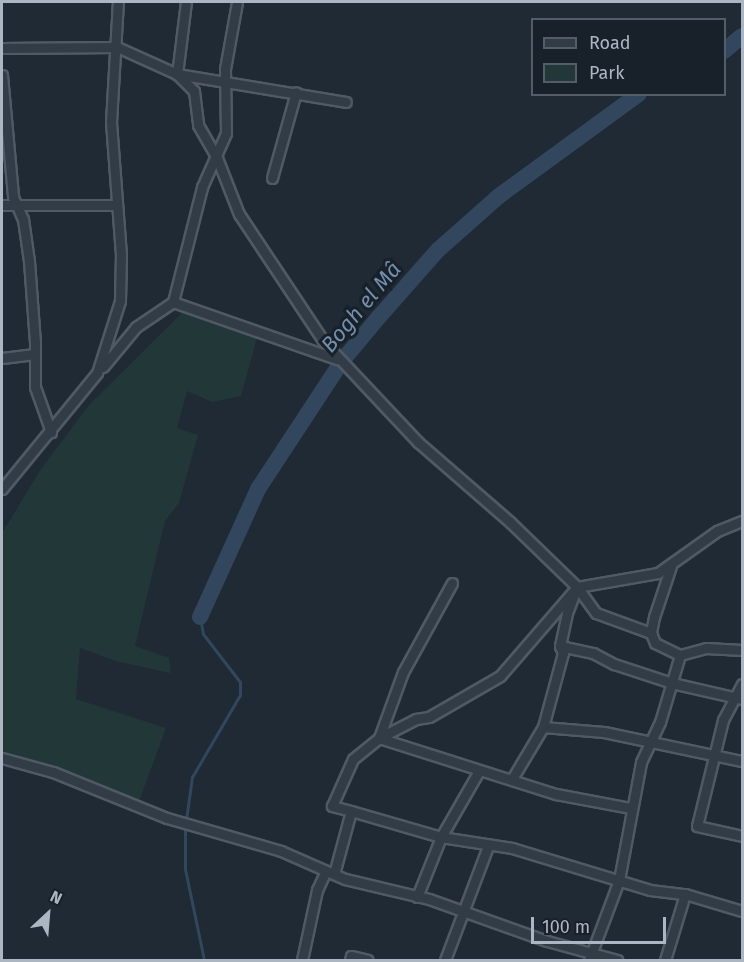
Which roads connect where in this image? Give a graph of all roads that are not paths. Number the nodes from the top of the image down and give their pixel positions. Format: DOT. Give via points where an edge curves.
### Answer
graph roads {
  1 [pos="118,2"];
  2 [pos="186,2"];
  3 [pos="237,2"];
  4 [pos="117,47"];
  5 [pos="2,48"];
  6 [pos="177,74"];
  7 [pos="2,75"];
  8 [pos="225,80"];
  9 [pos="296,92"];
  10 [pos="346,102"];
  11 [pos="217,158"];
  12 [pos="272,178"];
  13 [pos="2,205"];
  14 [pos="116,205"];
  15 [pos="17,206"];
  16 [pos="173,302"];
  17 [pos="33,354"];
  18 [pos="2,357"];
  19 [pos="342,361"];
  20 [pos="97,373"];
  21 [pos="51,432"];
  22 [pos="2,489"];
  23 [pos="742,521"];
  24 [pos="671,566"];
  25 [pos="452,583"];
  26 [pos="578,587"];
  27 [pos="651,633"];
  28 [pos="560,646"];
  29 [pos="742,650"];
  30 [pos="680,655"];
  31 [pos="672,682"];
  32 [pos="742,684"];
  33 [pos="738,698"];
  34 [pos="543,727"];
  35 [pos="380,738"];
  36 [pos="651,741"];
  37 [pos="716,755"];
  38 [pos="2,758"];
  39 [pos="742,761"];
  40 [pos="479,771"];
  41 [pos="512,778"];
  42 [pos="630,808"];
  43 [pos="351,811"];
  44 [pos="742,836"];
  45 [pos="441,837"];
  46 [pos="488,846"];
  47 [pos="330,873"];
  48 [pos="618,880"];
  49 [pos="685,894"];
  50 [pos="417,897"];
  51 [pos="742,911"];
  52 [pos="463,912"];
  53 [pos="590,957"];
  54 [pos="302,960"];
  55 [pos="350,960"];
  56 [pos="368,960"];
  57 [pos="445,960"];
  58 [pos="616,960"];
  59 [pos="666,960"];
  1 -- 4 [label="street"];
  2 -- 6 [label="street"];
  3 -- 8 [label="street"];
  4 -- 5 [label="street"];
  4 -- 6 [label="street"];
  4 -- 14 [label="street" via="111,111"];
  6 -- 8 [label="street"];
  6 -- 11 [label="street" via="194,91 198,125"];
  7 -- 15 [label="street"];
  8 -- 9 [label="street"];
  8 -- 11 [label="street" via="226,133"];
  9 -- 10 [label="street"];
  9 -- 12 [label="street"];
  11 -- 16 [label="street" via="202,187"];
  11 -- 19 [label="street" via="239,214 324,342"];
  13 -- 15 [label="street"];
  14 -- 15 [label="street"];
  14 -- 20 [label="street" via="120,301"];
  15 -- 17 [label="street" via="29,261 36,342"];
  16 -- 19 [label="street"];
  16 -- 20 [label="street" via="136,327"];
  17 -- 18 [label="street"];
  17 -- 21 [label="street" via="34,387"];
  19 -- 26 [label="street" via="418,442 467,482"];
  20 -- 21 [label="street"];
  21 -- 22 [label="street"];
  23 -- 24 [label="street" via="717,531"];
  24 -- 26 [label="street" via="658,573"];
  24 -- 27 [label="street" via="659,594"];
  25 -- 35 [label="street" via="403,672"];
  26 -- 27 [label="street" via="596,613"];
  26 -- 28 [label="street"];
  26 -- 35 [label="street" via="500,676 429,717 416,718"];
  27 -- 30 [label="street" via="655,643"];
  28 -- 31 [label="street" via="593,653"];
  28 -- 34 [label="street" via="563,653"];
  29 -- 30 [label="street" via="706,648"];
  30 -- 31 [label="street"];
  31 -- 33 [label="street"];
  31 -- 36 [label="street"];
  32 -- 33 [label="street"];
  33 -- 37 [label="street" via="723,720"];
  34 -- 36 [label="street"];
  34 -- 41 [label="street"];
  35 -- 40 [label="street"];
  35 -- 43 [label="street" via="353,759 332,806"];
  36 -- 37 [label="street"];
  36 -- 42 [label="street" via="641,762"];
  37 -- 39 [label="street"];
  37 -- 44 [label="street" via="698,826"];
  38 -- 47 [label="street" via="53,772 167,818 281,851"];
  40 -- 41 [label="street"];
  40 -- 45 [label="street"];
  41 -- 42 [label="street" via="556,794"];
  42 -- 48 [label="street"];
  43 -- 45 [label="street"];
  43 -- 47 [label="street"];
  45 -- 46 [label="street"];
  45 -- 50 [label="street"];
  46 -- 48 [label="street" via="512,848"];
  46 -- 52 [label="street"];
  47 -- 50 [label="street"];
  47 -- 54 [label="street" via="317,890"];
  48 -- 49 [label="street" via="650,890"];
  48 -- 53 [label="street"];
  49 -- 51 [label="street"];
  49 -- 59 [label="street"];
  50 -- 52 [label="street"];
  52 -- 53 [label="street"];
  52 -- 57 [label="street"];
  53 -- 58 [label="street"];
  55 -- 56 [label="street" via="351,956"];
}
